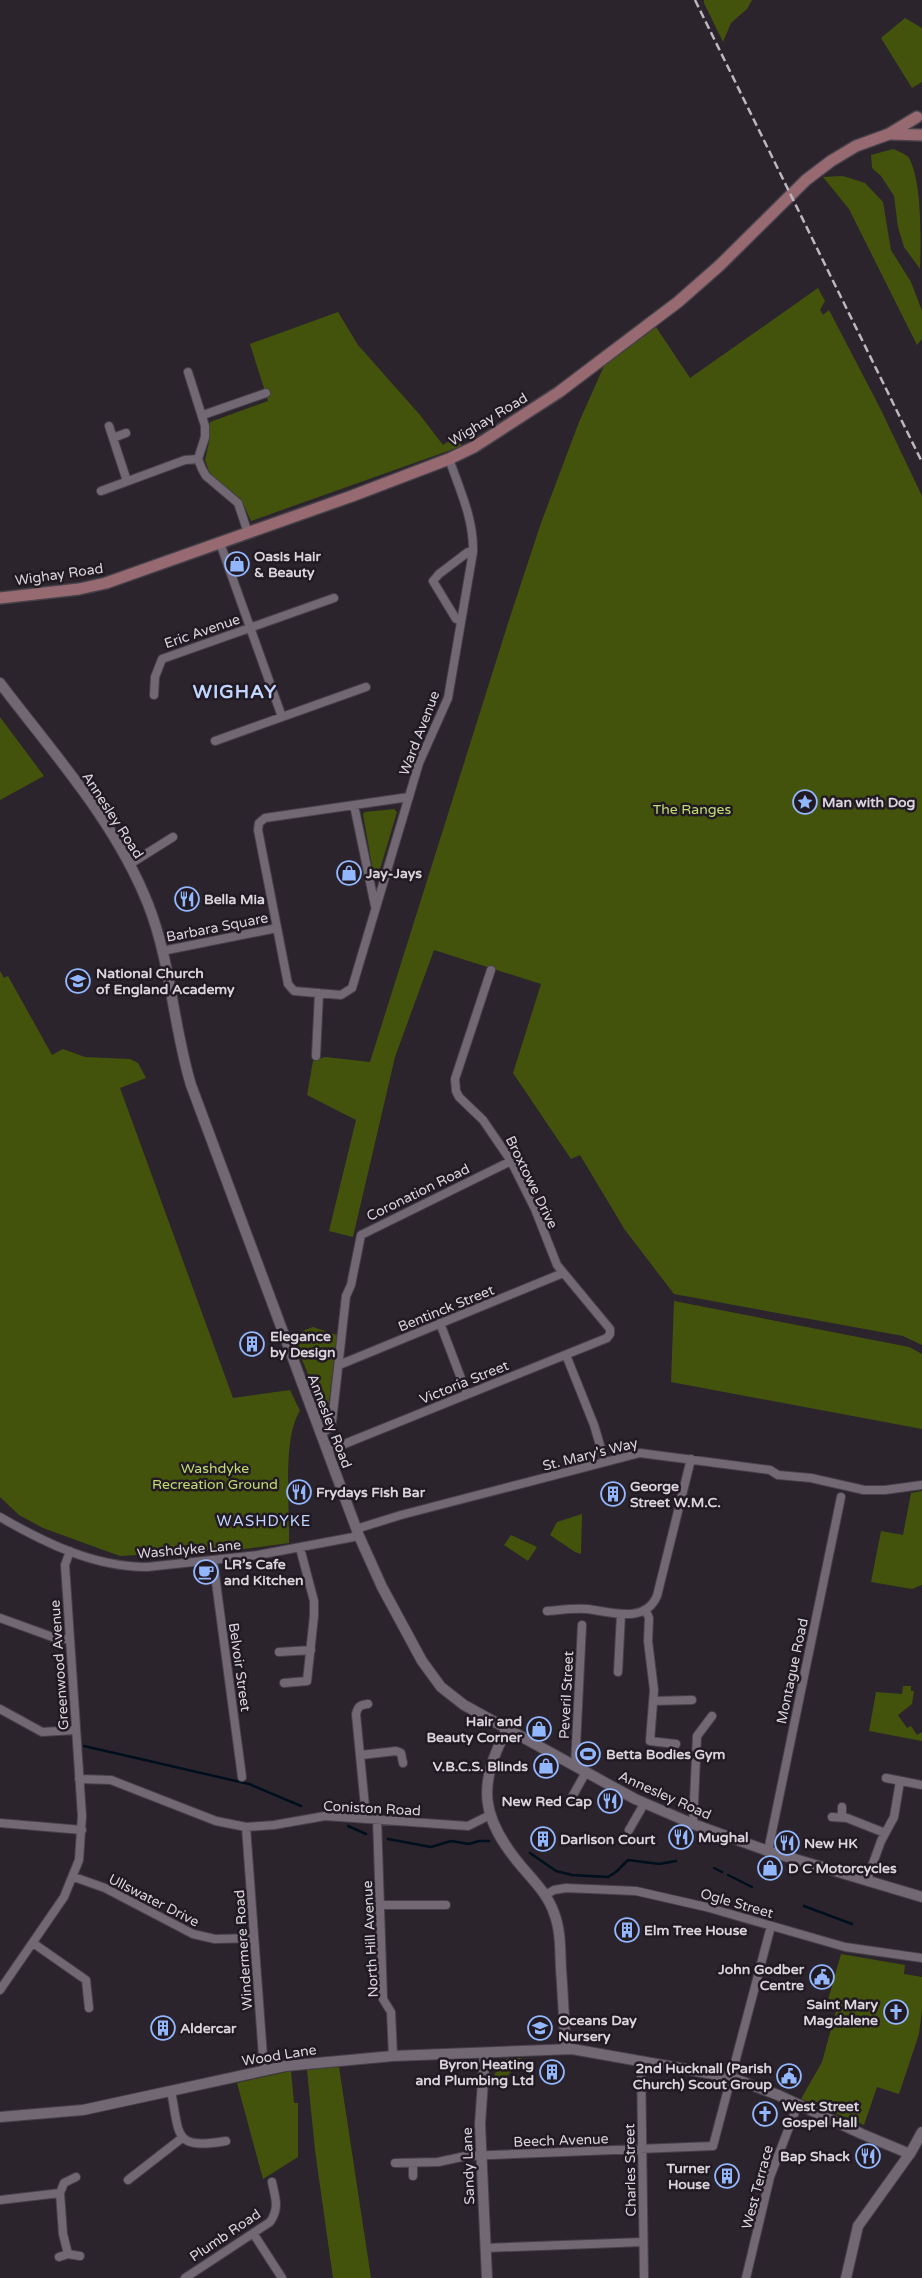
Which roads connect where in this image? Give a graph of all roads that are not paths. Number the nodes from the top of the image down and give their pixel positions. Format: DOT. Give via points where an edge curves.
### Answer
graph roads {
  1 [pos="920,114"];
  2 [pos="889,134"];
  3 [pos="922,136"];
  4 [pos="188,372"];
  5 [pos="266,393"];
  6 [pos="203,416"];
  7 [pos="109,426"];
  8 [pos="126,433"];
  9 [pos="113,438"];
  10 [pos="198,458"];
  11 [pos="449,459"];
  12 [pos="127,481"];
  13 [pos="101,491"];
  14 [pos="248,533"];
  15 [pos="220,543"];
  16 [pos="473,552"];
  17 [pos="0,598"];
  18 [pos="334,598"];
  19 [pos="461,619"];
  20 [pos="250,628"];
  21 [pos="0,683"];
  22 [pos="366,687"];
  23 [pos="154,695"];
  24 [pos="282,717"];
  25 [pos="215,741"];
  26 [pos="409,797"];
  27 [pos="354,805"];
  28 [pos="173,836"];
  29 [pos="130,864"];
  30 [pos="376,908"];
  31 [pos="277,928"];
  32 [pos="162,951"];
  33 [pos="491,970"];
  34 [pos="319,993"];
  35 [pos="316,1056"];
  36 [pos="511,1161"];
  37 [pos="563,1273"];
  38 [pos="440,1324"];
  39 [pos="610,1334"];
  40 [pos="566,1355"];
  41 [pos="339,1365"];
  42 [pos="467,1394"];
  43 [pos="320,1434"];
  44 [pos="327,1451"];
  45 [pos="691,1459"];
  46 [pos="605,1462"];
  47 [pos="922,1485"];
  48 [pos="841,1497"];
  49 [pos="0,1516"];
  50 [pos="358,1532"];
  51 [pos="300,1548"];
  52 [pos="70,1551"];
  53 [pos="213,1560"];
  54 [pos="547,1611"];
  55 [pos="646,1611"];
  56 [pos="621,1614"];
  57 [pos="0,1618"];
  58 [pos="582,1626"];
  59 [pos="70,1639"];
  60 [pos="311,1650"];
  61 [pos="279,1652"];
  62 [pos="618,1672"];
  63 [pos="284,1683"];
  64 [pos="692,1700"];
  65 [pos="653,1701"];
  66 [pos="368,1704"];
  67 [pos="0,1709"];
  68 [pos="712,1716"];
  69 [pos="507,1729"];
  70 [pos="76,1730"];
  71 [pos="676,1744"];
  72 [pos="361,1755"];
  73 [pos="403,1763"];
  74 [pos="575,1766"];
  75 [pos="586,1772"];
  76 [pos="242,1778"];
  77 [pos="886,1778"];
  78 [pos="79,1779"];
  79 [pos="900,1781"];
  80 [pos="922,1785"];
  81 [pos="572,1797"];
  82 [pos="644,1804"];
  83 [pos="842,1807"];
  84 [pos="490,1815"];
  85 [pos="366,1817"];
  86 [pos="832,1817"];
  87 [pos="842,1817"];
  88 [pos="377,1818"];
  89 [pos="0,1822"];
  90 [pos="693,1824"];
  91 [pos="246,1827"];
  92 [pos="82,1830"];
  93 [pos="629,1830"];
  94 [pos="885,1833"];
  95 [pos="768,1851"];
  96 [pos="74,1877"];
  97 [pos="867,1880"];
  98 [pos="545,1894"];
  99 [pos="922,1897"];
  100 [pos="380,1905"];
  101 [pos="446,1905"];
  102 [pos="771,1926"];
  103 [pos="254,1938"];
  104 [pos="33,1943"];
  105 [pos="922,1958"];
  106 [pos="0,1990"];
  107 [pos="89,2008"];
  108 [pos="566,2049"];
  109 [pos="486,2053"];
  110 [pos="393,2056"];
  111 [pos="641,2061"];
  112 [pos="264,2070"];
  113 [pos="730,2077"];
  114 [pos="171,2091"];
  115 [pos="798,2104"];
  116 [pos="0,2117"];
  117 [pos="922,2132"];
  118 [pos="182,2138"];
  119 [pos="226,2141"];
  120 [pos="642,2149"];
  121 [pos="910,2154"];
  122 [pos="481,2156"];
  123 [pos="413,2163"];
  124 [pos="395,2164"];
  125 [pos="413,2176"];
  126 [pos="76,2177"];
  127 [pos="128,2180"];
  128 [pos="272,2182"];
  129 [pos="60,2193"];
  130 [pos="0,2200"];
  131 [pos="253,2233"];
  132 [pos="643,2242"];
  133 [pos="485,2248"];
  134 [pos="68,2254"];
  135 [pos="80,2256"];
  136 [pos="59,2257"];
  137 [pos="185,2278"];
  138 [pos="282,2278"];
  139 [pos="487,2278"];
  140 [pos="644,2278"];
  141 [pos="746,2278"];
  142 [pos="846,2278"];
  1 -- 2 [label="main road, Wighay Road"];
  1 -- 3 [label="main road" via="918,129"];
  2 -- 3 [label="main road, Wighay Road"];
  2 -- 11 [label="main road, Wighay Road" via="856,146 830,161 678,302 536,408 492,437"];
  4 -- 6 [label="street"];
  5 -- 6 [label="street"];
  6 -- 10 [label="street" via="205,437"];
  7 -- 9 [label="street"];
  8 -- 9 [label="street"];
  9 -- 12 [label="street"];
  10 -- 12 [label="street"];
  10 -- 14 [label="street" via="206,476 238,503"];
  11 -- 14 [label="main road, Wighay Road"];
  11 -- 16 [label="street, Ward Avenue" via="472,526"];
  12 -- 13 [label="street"];
  14 -- 15 [label="main road, Wighay Road"];
  15 -- 17 [label="main road, Wighay Road" via="106,583"];
  15 -- 20 [label="street"];
  16 -- 19 [label="street, Ward Avenue"];
  16 -- 19 [label="street" via="468,552 433,581 456,619"];
  18 -- 20 [label="street, Eric Avenue"];
  19 -- 26 [label="street, Ward Avenue" via="448,698 419,763"];
  20 -- 23 [label="street, Eric Avenue" via="162,659 155,677"];
  20 -- 24 [label="street"];
  21 -- 29 [label="street, Annesley Road" via="87,798"];
  22 -- 24 [label="street"];
  24 -- 25 [label="street"];
  26 -- 27 [label="street, Barbara Square"];
  26 -- 30 [label="street, Barbara Square"];
  27 -- 30 [label="street, Barbara Square"];
  27 -- 31 [label="street, Barbara Square" via="265,818 259,823"];
  28 -- 29 [label="street"];
  29 -- 32 [label="street, Annesley Road" via="148,903"];
  30 -- 34 [label="street, Barbara Square" via="352,988 342,995"];
  31 -- 32 [label="street, Barbara Square"];
  31 -- 34 [label="street, Barbara Square" via="290,986 297,992"];
  32 -- 43 [label="street, Annesley Road" via="191,1085"];
  33 -- 36 [label="street, Broxtowe Drive" via="455,1085 459,1097 487,1125"];
  34 -- 35 [label="street"];
  36 -- 37 [label="street, Broxtowe Drive"];
  36 -- 41 [label="street, Coronation Road" via="361,1235 346,1296"];
  37 -- 38 [label="street, Bentinck Street"];
  37 -- 39 [label="street, Broxtowe Drive" via="610,1329"];
  38 -- 41 [label="street, Bentinck Street"];
  38 -- 42 [label="street"];
  39 -- 40 [label="street, Victoria Street"];
  40 -- 42 [label="street, Victoria Street"];
  40 -- 46 [label="street"];
  41 -- 43 [label="street, Coronation Road" via="332,1422 330,1428"];
  42 -- 44 [label="street, Victoria Street"];
  43 -- 44 [label="street, Annesley Road"];
  44 -- 50 [label="street, Annesley Road"];
  45 -- 46 [label="street, St. Mary's Way" via="640,1453"];
  45 -- 47 [label="street, St. Mary's Way" via="772,1470 778,1476 811,1478 864,1490"];
  45 -- 55 [label="street" via="657,1596 653,1606"];
  46 -- 50 [label="street, St. Mary's Way" via="401,1515"];
  48 -- 95 [label="street, Montague Road"];
  49 -- 52 [label="street, Washdyke Lane"];
  50 -- 51 [label="street, Washdyke Lane"];
  50 -- 69 [label="street, Annesley Road" via="390,1602 432,1676 464,1705"];
  51 -- 53 [label="street, Washdyke Lane"];
  51 -- 60 [label="street" via="314,1601"];
  52 -- 53 [label="street, Washdyke Lane" via="128,1567"];
  52 -- 59 [label="street, Greenwood Avenue" via="65,1565"];
  53 -- 76 [label="street, Belvoir Street"];
  54 -- 56 [label="street" via="580,1609"];
  55 -- 56 [label="street"];
  55 -- 65 [label="street"];
  56 -- 62 [label="street"];
  57 -- 59 [label="street" via="58,1639"];
  58 -- 74 [label="street, Peveril Street"];
  59 -- 70 [label="street, Greenwood Avenue"];
  60 -- 61 [label="street"];
  60 -- 63 [label="street" via="307,1682"];
  64 -- 65 [label="street"];
  65 -- 71 [label="street" via="650,1741"];
  66 -- 72 [label="street" via="357,1708 356,1714"];
  67 -- 70 [label="street" via="42,1732"];
  68 -- 90 [label="street" via="697,1736"];
  69 -- 74 [label="street, Annesley Road"];
  69 -- 84 [label="street" via="487,1779 486,1800"];
  70 -- 78 [label="street, Greenwood Avenue"];
  72 -- 73 [label="street" via="396,1751 401,1753"];
  72 -- 85 [label="street"];
  74 -- 75 [label="street, Annesley Road"];
  75 -- 81 [label="street"];
  75 -- 82 [label="street, Annesley Road"];
  77 -- 79 [label="street"];
  78 -- 91 [label="street, Coniston Road" via="110,1780 216,1821"];
  78 -- 92 [label="street, Greenwood Avenue"];
  79 -- 80 [label="street"];
  79 -- 94 [label="street" via="894,1817"];
  82 -- 90 [label="street, Annesley Road"];
  82 -- 93 [label="street"];
  83 -- 87 [label="street"];
  84 -- 88 [label="street, Coniston Road" via="468,1826"];
  84 -- 98 [label="street" via="516,1861"];
  85 -- 88 [label="street, Coniston Road"];
  85 -- 91 [label="street, Coniston Road" via="325,1816"];
  86 -- 87 [label="street"];
  87 -- 94 [label="street"];
  88 -- 100 [label="street, North Hill Avenue"];
  89 -- 92 [label="street"];
  90 -- 95 [label="street, Annesley Road"];
  91 -- 103 [label="street, Windermere Road"];
  92 -- 96 [label="street, Greenwood Avenue"];
  94 -- 97 [label="street"];
  95 -- 97 [label="street, Annesley Road"];
  96 -- 103 [label="street, Ullswater Drive" via="105,1888 193,1934 215,1939"];
  96 -- 104 [label="street, Greenwood Avenue"];
  97 -- 99 [label="street, Annesley Road"];
  98 -- 102 [label="street, Ogle Street" via="566,1888 636,1891"];
  98 -- 108 [label="street" via="559,1931"];
  100 -- 101 [label="street"];
  100 -- 110 [label="street, North Hill Avenue" via="383,1999 391,2012"];
  102 -- 105 [label="street, Ogle Street" via="860,1950"];
  102 -- 113 [label="street"];
  103 -- 112 [label="street, Windermere Road"];
  104 -- 106 [label="street, Greenwood Avenue"];
  104 -- 107 [label="street" via="86,1980"];
  108 -- 109 [label="street, Wood Lane"];
  108 -- 111 [label="street, Wood Lane"];
  109 -- 110 [label="street, Wood Lane"];
  109 -- 122 [label="street, Sandy Lane" via="480,2124"];
  110 -- 112 [label="street, Wood Lane"];
  111 -- 113 [label="street, Wood Lane"];
  111 -- 120 [label="street, Charles Street"];
  112 -- 114 [label="street, Wood Lane"];
  113 -- 115 [label="street, Wood Lane"];
  113 -- 120 [label="street, Beech Avenue" via="713,2146"];
  114 -- 116 [label="street, Wood Lane" via="83,2110"];
  114 -- 118 [label="street"];
  115 -- 121 [label="street, Wood Lane"];
  115 -- 141 [label="street, West Terrace" via="770,2177"];
  117 -- 121 [label="street"];
  118 -- 119 [label="street" via="196,2145"];
  118 -- 127 [label="street"];
  120 -- 122 [label="street, Beech Avenue"];
  120 -- 132 [label="street, Charles Street"];
  121 -- 142 [label="street" via="858,2226"];
  122 -- 123 [label="street, Beech Avenue"];
  122 -- 133 [label="street, Sandy Lane"];
  123 -- 124 [label="street, Beech Avenue"];
  123 -- 125 [label="street"];
  126 -- 129 [label="street" via="64,2183"];
  128 -- 131 [label="street, Plumb Road" via="276,2214"];
  129 -- 130 [label="street"];
  129 -- 134 [label="street"];
  131 -- 137 [label="street, Plumb Road"];
  131 -- 138 [label="street"];
  132 -- 133 [label="street"];
  132 -- 140 [label="street, Charles Street"];
  133 -- 139 [label="street, Sandy Lane"];
  134 -- 135 [label="street"];
  134 -- 136 [label="street"];
}
